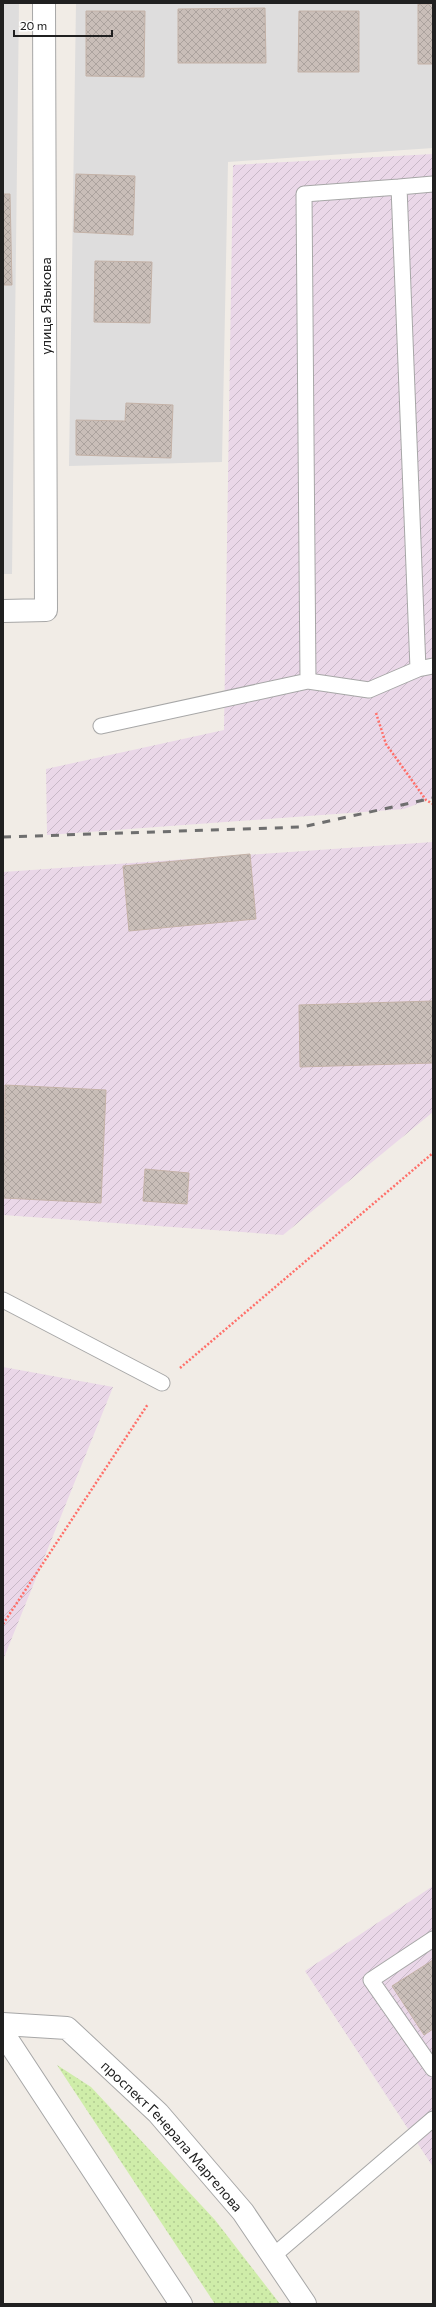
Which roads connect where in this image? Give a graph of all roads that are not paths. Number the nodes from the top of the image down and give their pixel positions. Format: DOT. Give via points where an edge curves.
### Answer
graph roads {
  1 [pos="44,3"];
  2 [pos="433,184"];
  3 [pos="399,187"];
  4 [pos="3,611"];
  5 [pos="433,666"];
  6 [pos="418,669"];
  7 [pos="308,682"];
  8 [pos="101,726"];
  9 [pos="3,1300"];
  10 [pos="162,1383"];
  11 [pos="433,1939"];
  12 [pos="3,2024"];
  13 [pos="3,2033"];
  14 [pos="431,2061"];
  15 [pos="433,2119"];
  16 [pos="273,2256"];
  17 [pos="181,2304"];
  18 [pos="304,2304"];
  1 -- 4 [label="street, улица Языкова" via="46,610"];
  2 -- 3 [label="lane"];
  3 -- 6 [label="lane"];
  3 -- 7 [label="lane" via="304,194"];
  5 -- 6 [label="lane"];
  6 -- 7 [label="lane" via="369,690"];
  7 -- 8 [label="lane"];
  9 -- 10 [label="lane"];
  11 -- 14 [label="lane" via="370,1980"];
  12 -- 16 [label="street, проспект Генерала Маргелова" via="67,2028 158,2113 243,2212"];
  13 -- 17 [label="street"];
  15 -- 16 [label="lane"];
  16 -- 18 [label="street, проспект Генерала Маргелова"];
}
